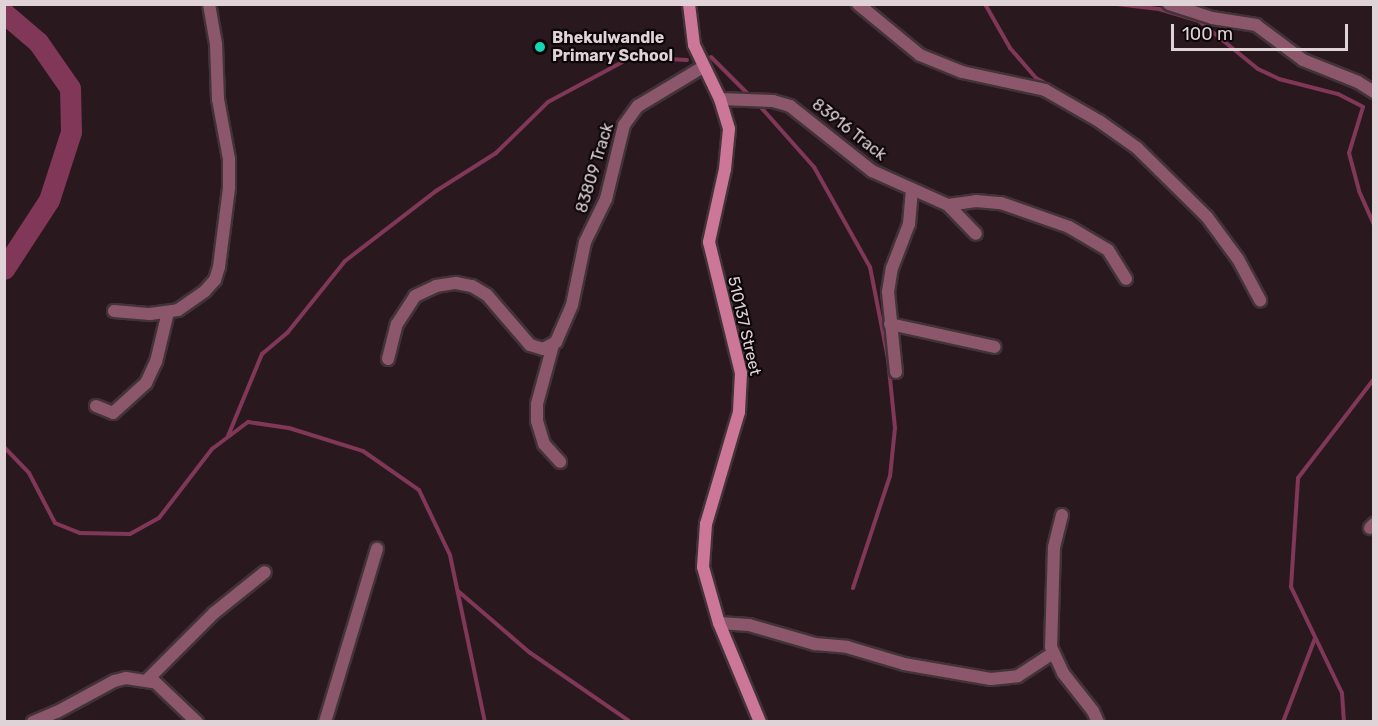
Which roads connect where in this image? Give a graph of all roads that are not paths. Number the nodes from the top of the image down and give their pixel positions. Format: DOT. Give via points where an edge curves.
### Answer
graph roads {
  1 [pos="209,4"];
  2 [pos="689,4"];
  3 [pos="858,4"];
  4 [pos="1169,4"];
  5 [pos="703,67"];
  6 [pos="1374,92"];
  7 [pos="720,99"];
  8 [pos="912,189"];
  9 [pos="948,205"];
  10 [pos="976,234"];
  11 [pos="1126,279"];
  12 [pos="1260,300"];
  13 [pos="114,311"];
  14 [pos="168,312"];
  15 [pos="890,324"];
  16 [pos="553,345"];
  17 [pos="995,347"];
  18 [pos="388,359"];
  19 [pos="896,372"];
  20 [pos="96,406"];
  21 [pos="560,462"];
  22 [pos="1062,515"];
  23 [pos="377,549"];
  24 [pos="265,572"];
  25 [pos="719,623"];
  26 [pos="1053,653"];
  27 [pos="147,680"];
  28 [pos="33,722"];
  29 [pos="197,722"];
  30 [pos="325,722"];
  31 [pos="760,722"];
  32 [pos="1098,722"];
  1 -- 14 [label="street" via="216,44 218,99 229,159 221,251 210,286 194,301"];
  2 -- 5 [label="street, 510137 Street" via="692,37"];
  3 -- 12 [label="street" via="920,55 962,72 1045,90 1137,148 1207,217 1238,259"];
  4 -- 6 [label="street" via="1212,18 1256,25 1303,60"];
  5 -- 7 [label="street, 510137 Street"];
  5 -- 16 [label="street, 83809 Track" via="638,106 624,124 606,199 583,248 572,304"];
  7 -- 8 [label="street, 83916 Track" via="773,101 790,106 872,171"];
  7 -- 25 [label="street, 510137 Street" via="729,139 709,249 741,379 739,412 706,524 703,551 703,567"];
  8 -- 9 [label="street, 83916 Track"];
  8 -- 15 [label="street" via="909,224 892,268 888,292"];
  9 -- 10 [label="street, 83916 Track"];
  9 -- 11 [label="street" via="1001,203 1070,227 1108,249"];
  13 -- 14 [label="street"];
  14 -- 20 [label="street" via="156,362 146,383 113,413"];
  15 -- 17 [label="street"];
  15 -- 19 [label="street"];
  16 -- 18 [label="street" via="543,350 530,345 492,299 480,290 456,283 436,286 415,296 397,324"];
  16 -- 21 [label="street, 83809 Track" via="537,404 537,421 544,444"];
  22 -- 26 [label="street" via="1054,547 1050,647"];
  23 -- 30 [label="street"];
  24 -- 27 [label="street" via="214,613"];
  25 -- 26 [label="street" via="749,625 904,664 991,679 1018,676"];
  25 -- 31 [label="street, 510137 Street"];
  26 -- 32 [label="street"];
  27 -- 28 [label="street" via="114,681"];
  27 -- 29 [label="street" via="166,690"];
}
